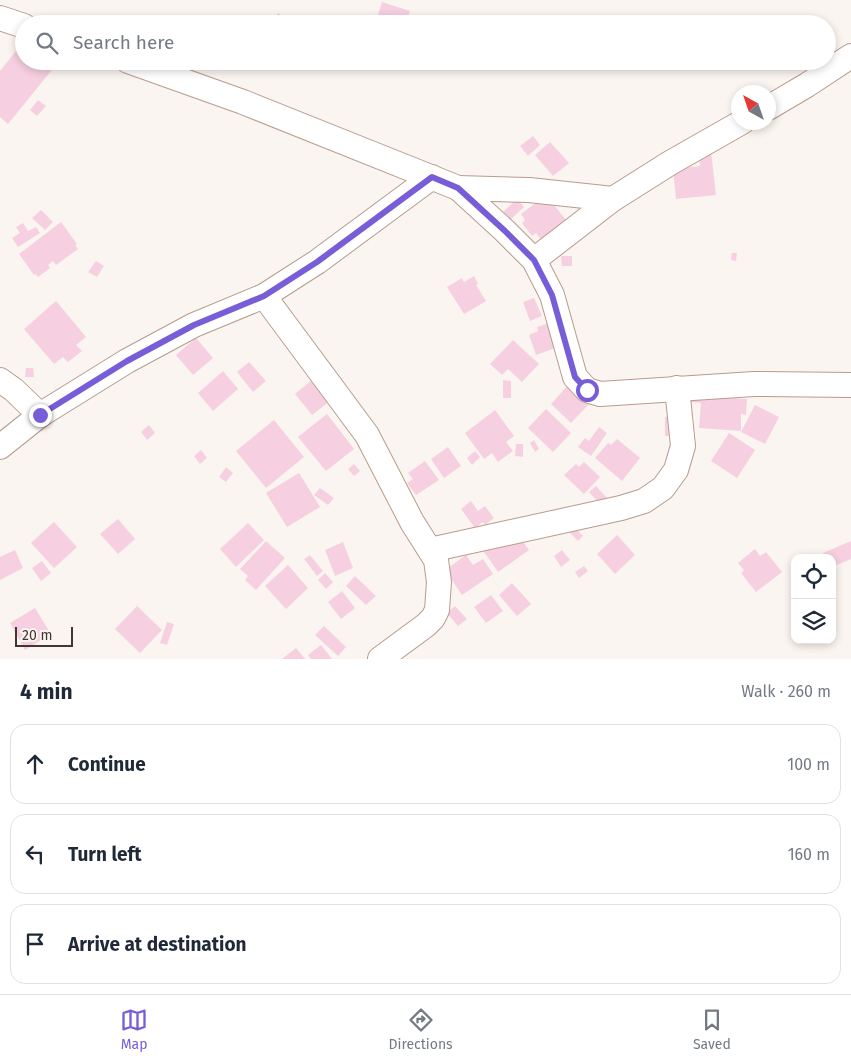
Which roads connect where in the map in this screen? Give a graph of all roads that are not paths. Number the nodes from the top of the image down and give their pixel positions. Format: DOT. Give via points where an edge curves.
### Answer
graph roads {
  1 [pos="0,18"];
  2 [pos="15,23"];
  3 [pos="851,56"];
  4 [pos="836,66"];
  5 [pos="153,70"];
  6 [pos="830,70"];
  7 [pos="776,103"];
  8 [pos="731,128"];
  9 [pos="432,177"];
  10 [pos="458,188"];
  11 [pos="613,199"];
  12 [pos="534,260"];
  13 [pos="264,296"];
  14 [pos="0,380"];
  15 [pos="851,385"];
  16 [pos="677,388"];
  17 [pos="40,415"];
  18 [pos="0,447"];
  19 [pos="430,550"];
  20 [pos="380,659"];
  1 -- 2 [label="street"];
  3 -- 4 [label="street"];
  5 -- 9 [label="street"];
  6 -- 7 [label="street"];
  8 -- 11 [label="street"];
  9 -- 10 [label="street"];
  9 -- 13 [label="street" via="317,262"];
  10 -- 11 [label="street" via="529,190"];
  10 -- 12 [label="street"];
  11 -- 12 [label="street"];
  12 -- 16 [label="street" via="552,295 575,377 587,390 600,394"];
  13 -- 17 [label="street" via="186,329"];
  13 -- 19 [label="street" via="367,436"];
  14 -- 17 [label="street"];
  15 -- 16 [label="street" via="754,384"];
  16 -- 19 [label="street" via="683,446 676,470 668,482 644,502"];
  17 -- 18 [label="street"];
  19 -- 20 [label="street" via="436,560 439,582 437,610 426,625"];
}
